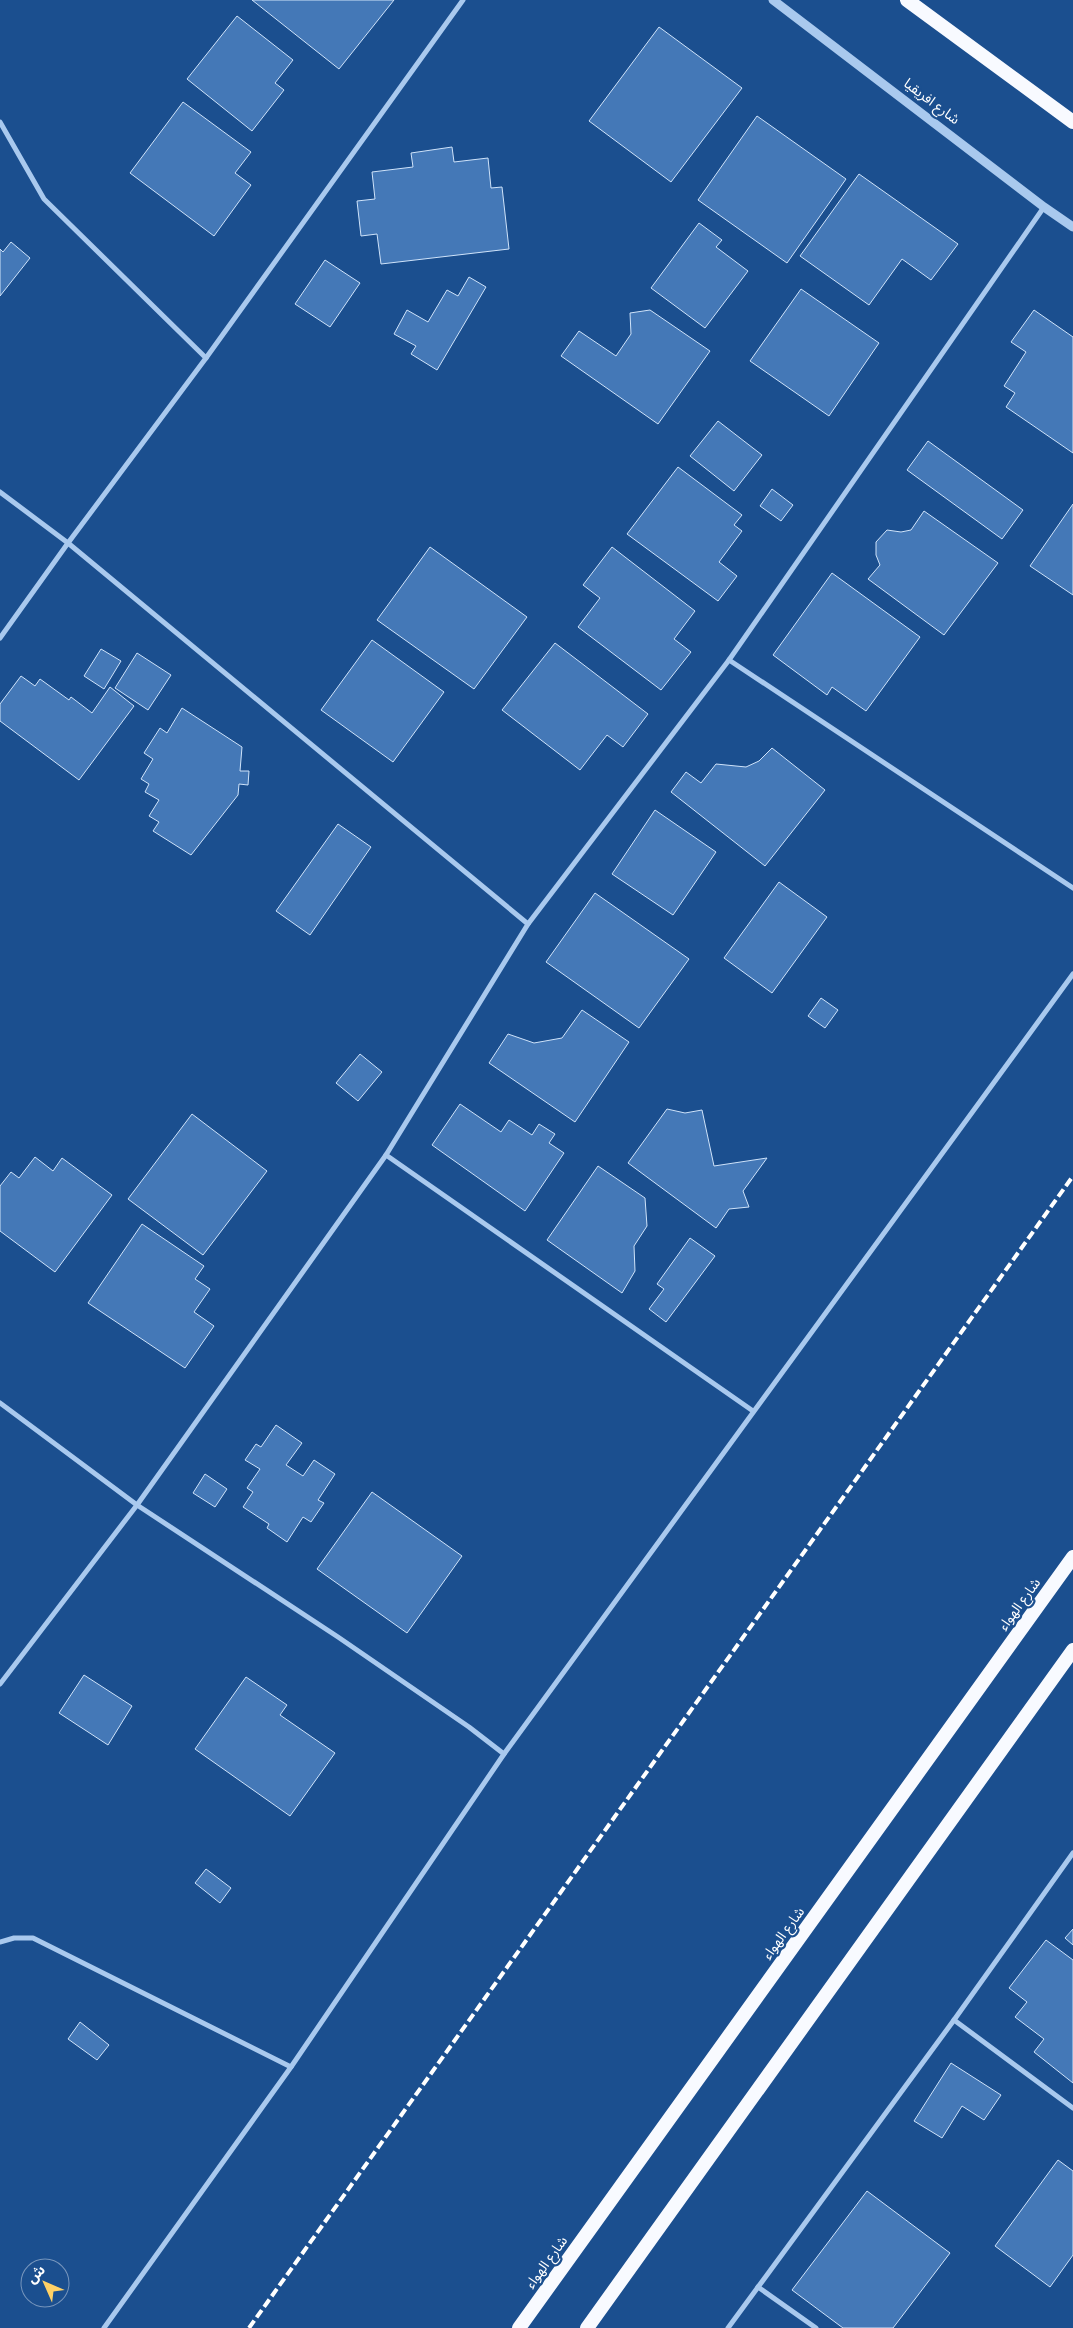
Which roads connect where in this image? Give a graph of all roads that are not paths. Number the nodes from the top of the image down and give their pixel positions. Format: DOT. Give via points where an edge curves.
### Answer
graph roads {
  1 [pos="463,0"];
  2 [pos="773,0"];
  3 [pos="907,0"];
  4 [pos="0,122"];
  5 [pos="1073,122"];
  6 [pos="1044,206"];
  7 [pos="1073,227"];
  8 [pos="206,358"];
  9 [pos="0,492"];
  10 [pos="68,543"];
  11 [pos="0,638"];
  12 [pos="729,660"];
  13 [pos="1073,888"];
  14 [pos="528,924"];
  15 [pos="1073,974"];
  16 [pos="386,1155"];
  17 [pos="0,1403"];
  18 [pos="753,1411"];
  19 [pos="137,1505"];
  20 [pos="1073,1557"];
  21 [pos="1073,1650"];
  22 [pos="0,1684"];
  23 [pos="504,1754"];
  24 [pos="1073,1853"];
  25 [pos="0,1942"];
  26 [pos="954,2020"];
  27 [pos="291,2067"];
  28 [pos="1073,2108"];
  29 [pos="758,2287"];
  30 [pos="104,2328"];
  31 [pos="519,2328"];
  32 [pos="587,2328"];
  33 [pos="728,2328"];
  34 [pos="816,2328"];
  1 -- 8 [label="street"];
  2 -- 6 [label="street, شارع افريقيا"];
  3 -- 5 [label="highway"];
  4 -- 8 [label="street" via="44,199"];
  6 -- 7 [label="street, شارع افريقيا"];
  6 -- 12 [label="street"];
  8 -- 10 [label="street"];
  9 -- 10 [label="street"];
  10 -- 11 [label="street"];
  10 -- 14 [label="street"];
  12 -- 13 [label="street"];
  12 -- 14 [label="street"];
  14 -- 16 [label="street"];
  15 -- 18 [label="street"];
  16 -- 18 [label="street"];
  16 -- 19 [label="street"];
  17 -- 19 [label="street"];
  18 -- 23 [label="street"];
  19 -- 22 [label="street"];
  19 -- 23 [label="street" via="338,1637"];
  20 -- 31 [label="highway, شارع الهواء"];
  21 -- 32 [label="highway"];
  23 -- 27 [label="street"];
  24 -- 26 [label="street"];
  25 -- 27 [label="street" via="33,1938"];
  26 -- 28 [label="street"];
  26 -- 29 [label="street"];
  27 -- 30 [label="street"];
  29 -- 33 [label="street"];
  29 -- 34 [label="street"];
}
